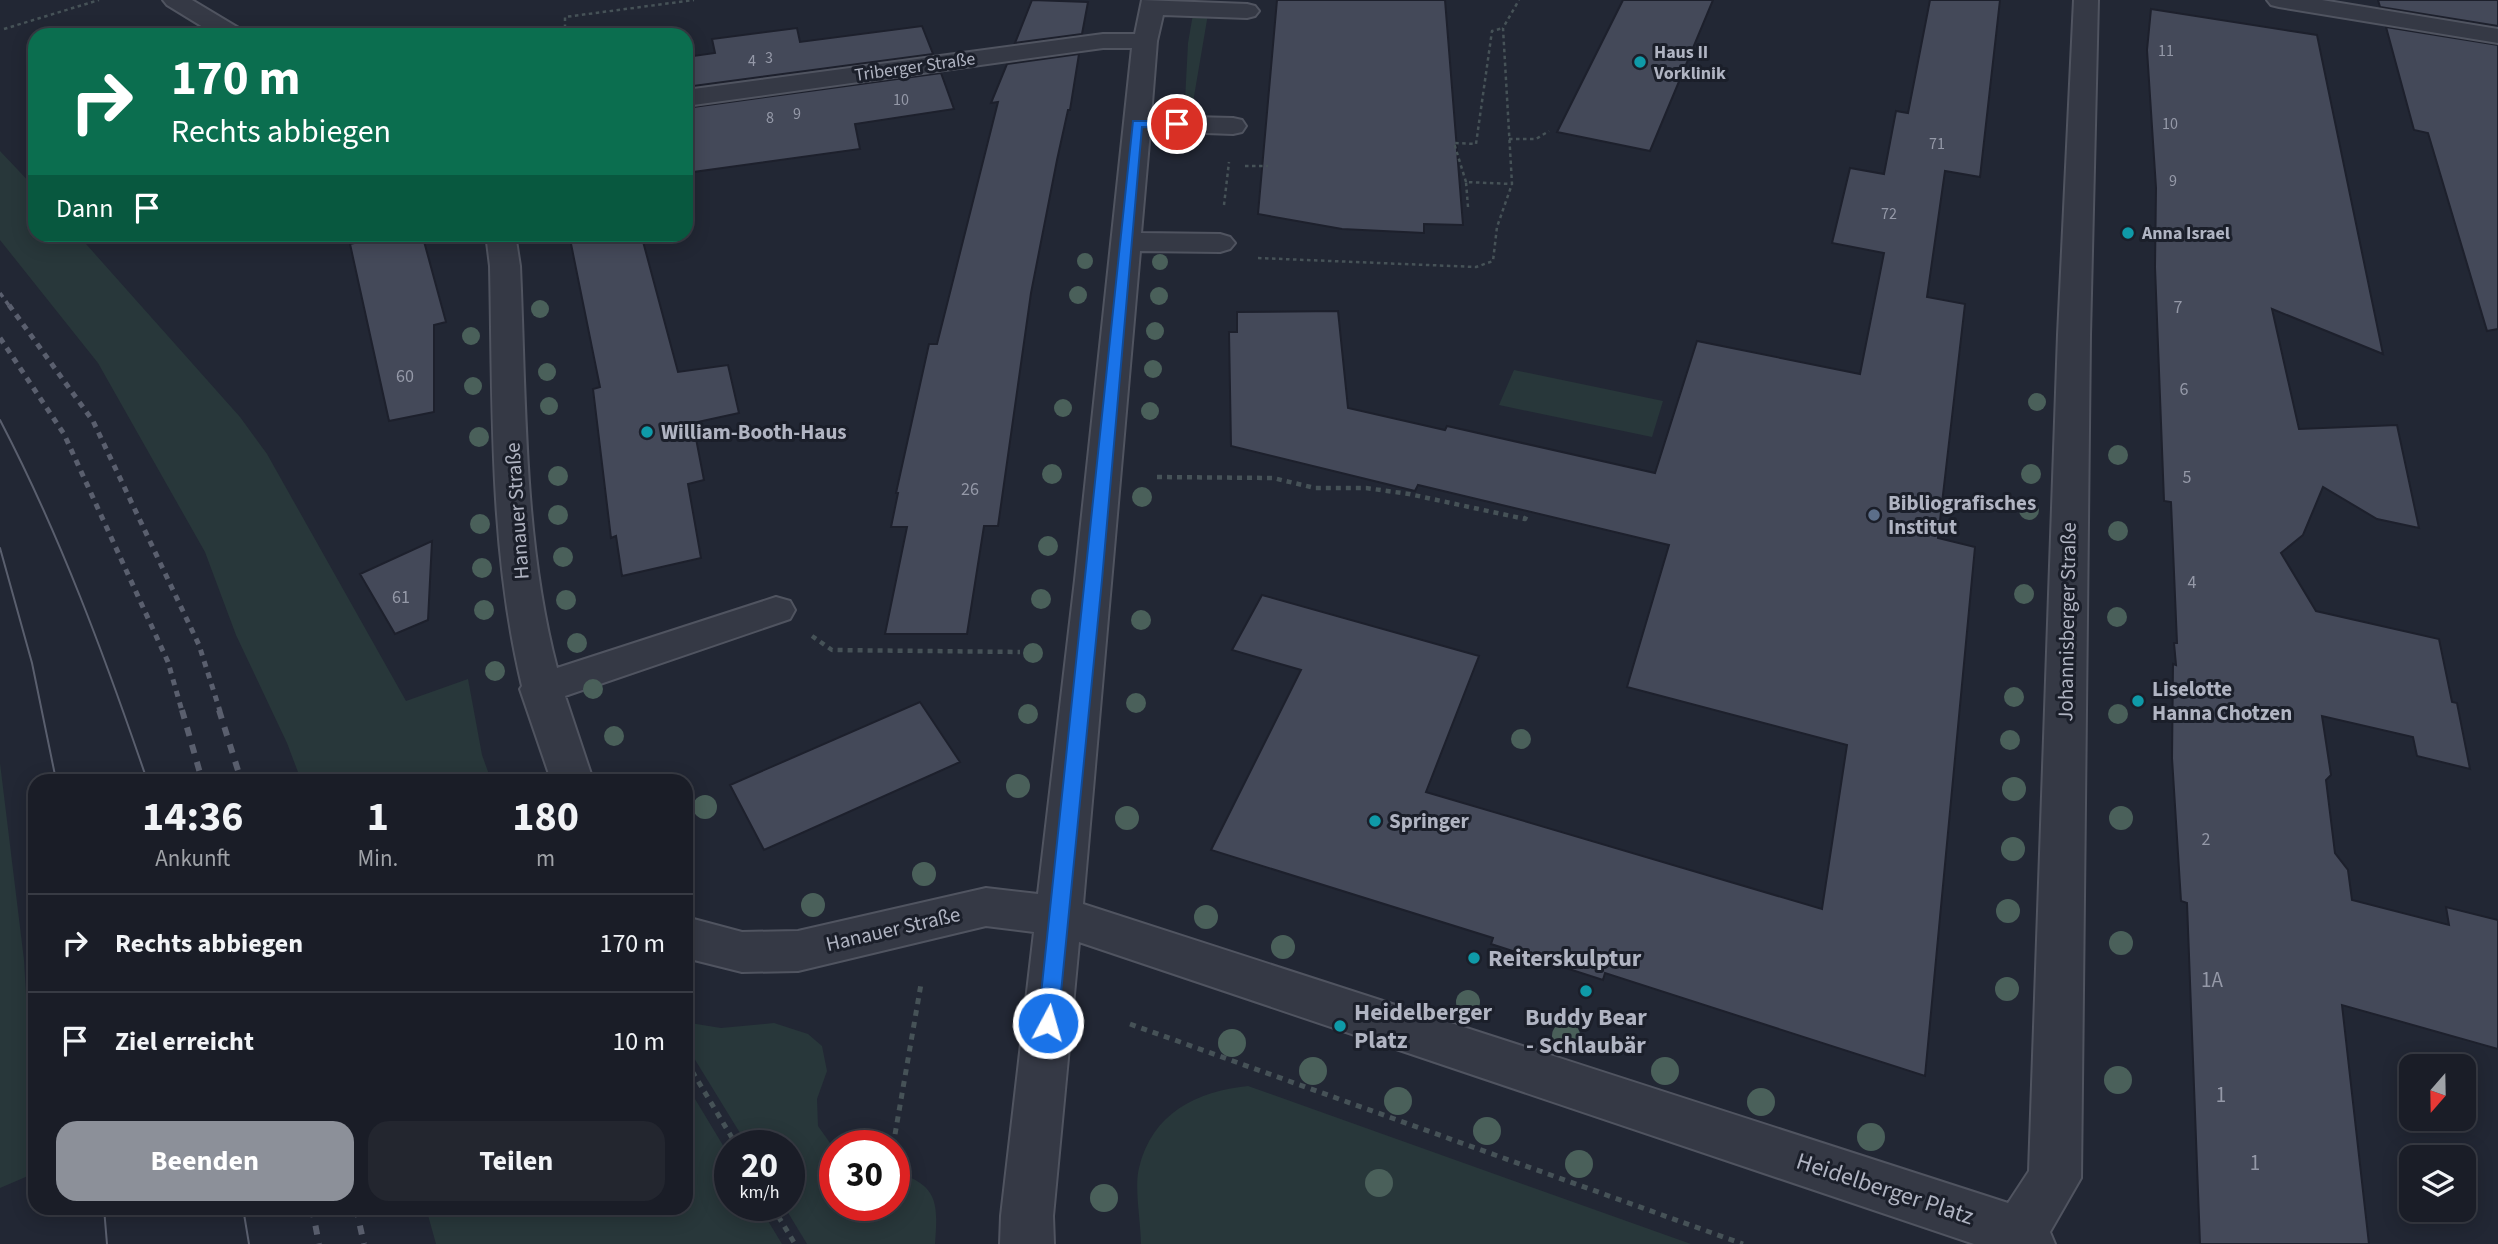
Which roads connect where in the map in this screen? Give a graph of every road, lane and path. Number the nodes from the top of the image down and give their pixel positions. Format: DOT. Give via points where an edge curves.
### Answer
graph roads {
  1 [pos="99,0"];
  2 [pos="175,0"];
  3 [pos="694,0"];
  4 [pos="1519,0"];
  5 [pos="2086,0"];
  6 [pos="2279,0"];
  7 [pos="1153,4"];
  8 [pos="1247,10"];
  9 [pos="221,28"];
  10 [pos="565,28"];
  11 [pos="1503,28"];
  12 [pos="4,29"];
  13 [pos="2498,36"];
  14 [pos="1145,41"];
  15 [pos="693,97"];
  16 [pos="1137,123"];
  17 [pos="1234,126"];
  18 [pos="1549,131"];
  19 [pos="1509,139"];
  20 [pos="1230,158"];
  21 [pos="1466,182"];
  22 [pos="1512,184"];
  23 [pos="1224,205"];
  24 [pos="1468,207"];
  25 [pos="501,242"];
  26 [pos="1125,242"];
  27 [pos="1220,243"];
  28 [pos="1246,258"];
  29 [pos="1157,477"];
  30 [pos="1527,515"];
  31 [pos="776,610"];
  32 [pos="1020,652"];
  33 [pos="540,689"];
  34 [pos="570,774"];
  35 [pos="1059,916"];
  36 [pos="693,940"];
  37 [pos="921,984"];
  38 [pos="1130,1024"];
  39 [pos="693,1073"];
  40 [pos="727,1130"];
  41 [pos="896,1130"];
  42 [pos="781,1221"];
  43 [pos="2023,1239"];
  44 [pos="1729,1241"];
  45 [pos="795,1244"];
  46 [pos="1027,1244"];
  47 [pos="1743,1244"];
  1 -- 12 [label="path"];
  2 -- 9 [label="street"];
  3 -- 10 [label="path" via="565,17"];
  4 -- 11 [label="path"];
  5 -- 43 [label="street, Johannisberger Straße" via="2055,1178"];
  6 -- 13 [label="street"];
  7 -- 8 [label="street"];
  7 -- 14 [label="street"];
  11 -- 19 [label="path"];
  11 -- 21 [label="path" via="1492,31 1476,144 1454,143"];
  14 -- 15 [label="street, Triberger Straße" via="1103,41"];
  14 -- 16 [label="street"];
  16 -- 17 [label="street"];
  16 -- 26 [label="street"];
  18 -- 19 [label="path" via="1538,139"];
  19 -- 22 [label="path"];
  20 -- 23 [label="path"];
  21 -- 22 [label="path"];
  21 -- 24 [label="path"];
  22 -- 28 [label="path" via="1496,230 1496,252 1486,265"];
  25 -- 33 [label="street, Hanauer Straße" via="514,519 523,602"];
  26 -- 27 [label="street"];
  26 -- 35 [label="street"];
  29 -- 30 [label="path" via="1273,478 1315,488 1409,494 1525,519"];
  31 -- 32 [label="path" via="832,650"];
  31 -- 33 [label="street"];
  33 -- 34 [label="street, Hanauer Straße"];
  35 -- 36 [label="street, Hanauer Straße" via="986,907 798,951 742,952"];
  35 -- 43 [label="street, Heidelberger Platz"];
  35 -- 46 [label="street"];
  37 -- 41 [label="path"];
  38 -- 44 [label="path"];
  39 -- 40 [label="path"];
  42 -- 45 [label="path"];
  44 -- 47 [label="path"];
}
